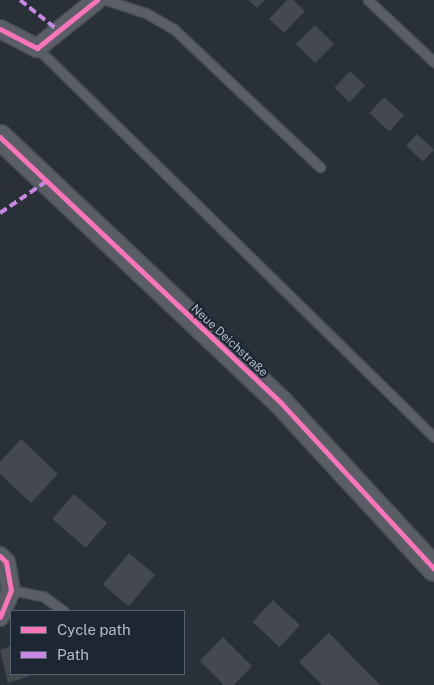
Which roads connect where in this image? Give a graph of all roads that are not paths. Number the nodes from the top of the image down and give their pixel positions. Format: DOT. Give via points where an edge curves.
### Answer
graph roads {
  1 [pos="97,0"];
  2 [pos="106,0"];
  3 [pos="368,0"];
  4 [pos="0,29"];
  5 [pos="37,48"];
  6 [pos="434,62"];
  7 [pos="0,137"];
  8 [pos="320,167"];
  9 [pos="434,437"];
  10 [pos="0,556"];
  11 [pos="434,569"];
  12 [pos="11,590"];
  13 [pos="63,610"];
  14 [pos="0,618"];
  1 -- 5 [label="street"];
  2 -- 8 [label="lane" via="146,13 174,29"];
  3 -- 6 [label="lane"];
  4 -- 5 [label="street"];
  5 -- 9 [label="lane"];
  7 -- 11 [label="street, Neue Deichstraße" via="282,404"];
  10 -- 12 [label="street" via="6,562"];
  12 -- 13 [label="lane" via="43,596"];
  12 -- 14 [label="street"];
}
